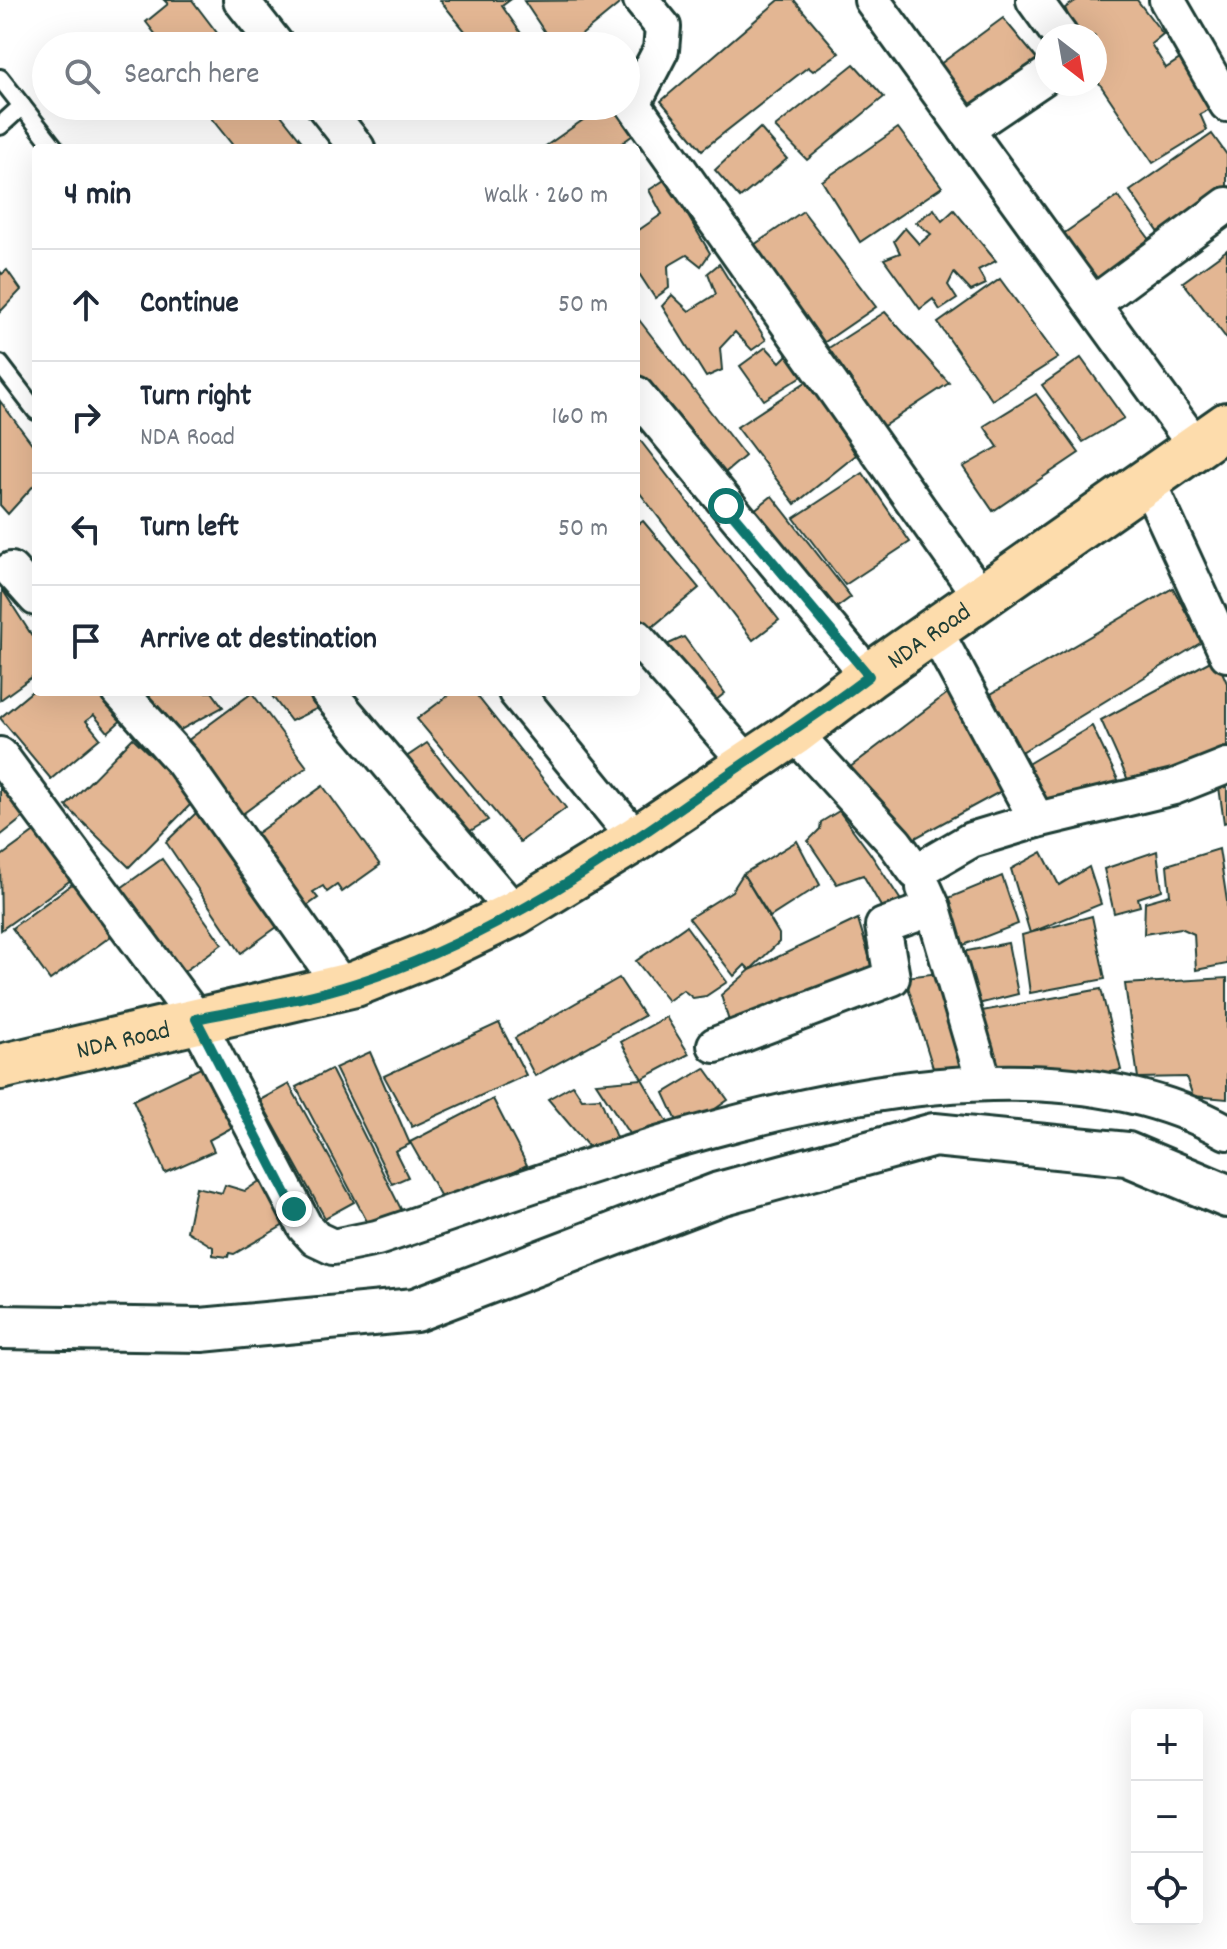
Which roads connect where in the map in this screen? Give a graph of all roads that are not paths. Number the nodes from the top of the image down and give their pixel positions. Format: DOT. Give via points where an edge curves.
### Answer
graph roads {
  1 [pos="241,0"];
  2 [pos="641,0"];
  3 [pos="872,0"];
  4 [pos="1034,0"];
  5 [pos="1167,0"];
  6 [pos="1051,24"];
  7 [pos="266,32"];
  8 [pos="0,78"];
  9 [pos="1035,83"];
  10 [pos="640,90"];
  11 [pos="1227,104"];
  12 [pos="22,106"];
  13 [pos="640,114"];
  14 [pos="32,119"];
  15 [pos="33,120"];
  16 [pos="335,120"];
  17 [pos="0,126"];
  18 [pos="966,130"];
  19 [pos="52,144"];
  20 [pos="354,144"];
  21 [pos="1227,205"];
  22 [pos="1093,304"];
  23 [pos="0,364"];
  24 [pos="640,399"];
  25 [pos="32,406"];
  26 [pos="1212,437"];
  27 [pos="1148,482"];
  28 [pos="11,570"];
  29 [pos="32,594"];
  30 [pos="981,597"];
  31 [pos="934,629"];
  32 [pos="640,642"];
  33 [pos="1227,654"];
  34 [pos="869,676"];
  35 [pos="124,696"];
  36 [pos="331,696"];
  37 [pos="519,696"];
  38 [pos="794,733"];
  39 [pos="0,755"];
  40 [pos="747,762"];
  41 [pos="1227,766"];
  42 [pos="1037,820"];
  43 [pos="636,839"];
  44 [pos="916,872"];
  45 [pos="933,908"];
  46 [pos="515,913"];
  47 [pos="342,987"];
  48 [pos="196,1019"];
  49 [pos="715,1045"];
  50 [pos="0,1067"];
  51 [pos="984,1082"];
  52 [pos="1227,1132"];
  53 [pos="1227,1196"];
  54 [pos="0,1327"];
  1 -- 7 [label="street"];
  2 -- 10 [label="street" via="663,27 661,50"];
  3 -- 18 [label="street"];
  4 -- 6 [label="street"];
  5 -- 11 [label="street"];
  8 -- 12 [label="lane"];
  9 -- 18 [label="street"];
  12 -- 14 [label="lane"];
  12 -- 17 [label="lane"];
  13 -- 30 [label="street"];
  15 -- 19 [label="lane"];
  16 -- 20 [label="street"];
  18 -- 22 [label="street"];
  21 -- 22 [label="street"];
  22 -- 26 [label="street"];
  23 -- 25 [label="lane"];
  24 -- 34 [label="street"];
  26 -- 27 [label="main road, NDA Road"];
  27 -- 30 [label="main road, NDA Road"];
  27 -- 33 [label="street"];
  28 -- 29 [label="street"];
  30 -- 31 [label="main road, NDA Road"];
  31 -- 34 [label="main road, NDA Road"];
  31 -- 42 [label="street"];
  32 -- 40 [label="street"];
  34 -- 38 [label="main road, NDA Road"];
  35 -- 47 [label="street" via="183,762"];
  36 -- 46 [label="street"];
  37 -- 43 [label="street"];
  38 -- 40 [label="main road, NDA Road"];
  38 -- 44 [label="street"];
  39 -- 48 [label="street"];
  40 -- 43 [label="main road, NDA Road"];
  41 -- 42 [label="street" via="1174,787"];
  42 -- 44 [label="street" via="971,840"];
  43 -- 46 [label="main road, NDA Road"];
  44 -- 45 [label="street"];
  45 -- 49 [label="street" via="883,926 892,978"];
  45 -- 51 [label="street"];
  46 -- 47 [label="main road, NDA Road" via="430,954"];
  47 -- 48 [label="main road, NDA Road"];
  48 -- 50 [label="main road, NDA Road"];
  48 -- 51 [label="street" via="294,1209 316,1239 333,1247 377,1238 670,1142 884,1091"];
  51 -- 52 [label="street" via="1118,1092 1164,1103"];
  53 -- 54 [label="street" via="1127,1154 934,1135 719,1194 415,1310 201,1330"];
}
